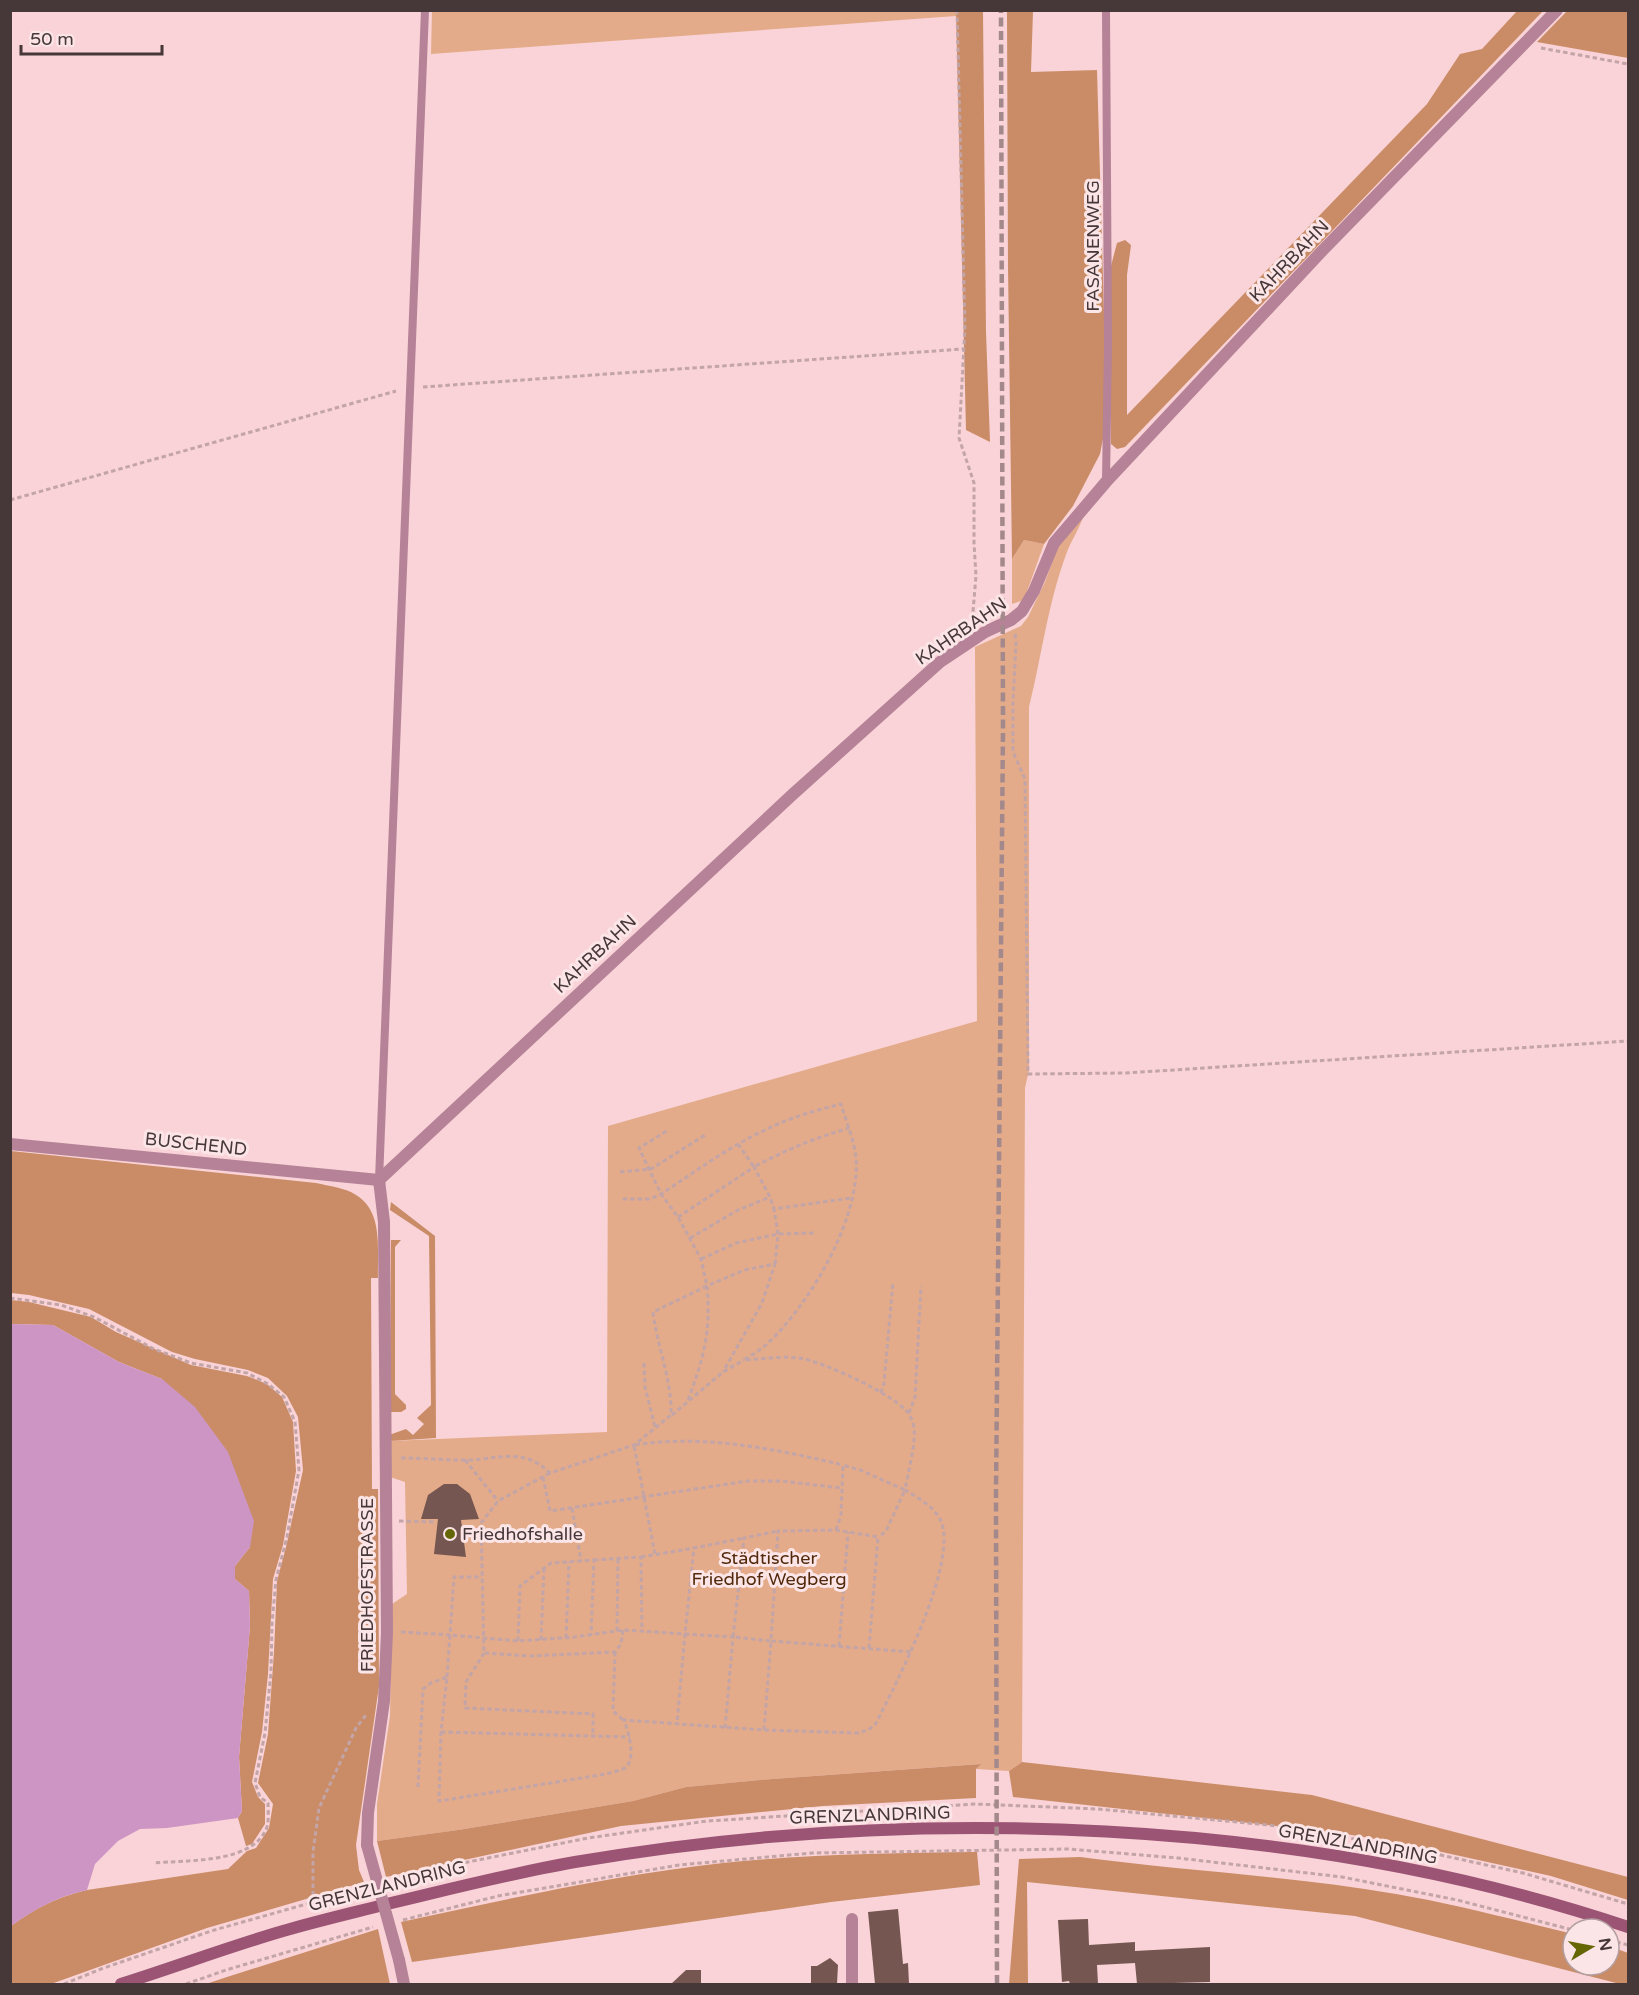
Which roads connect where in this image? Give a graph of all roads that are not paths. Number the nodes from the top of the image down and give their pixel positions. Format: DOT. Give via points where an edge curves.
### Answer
graph roads {
  1 [pos="425,10"];
  2 [pos="1106,10"];
  3 [pos="1557,10"];
  4 [pos="1106,482"];
  5 [pos="10,1143"];
  6 [pos="379,1180"];
  7 [pos="852,1919"];
  8 [pos="1629,1927"];
  9 [pos="121,1984"];
  10 [pos="404,1984"];
  11 [pos="852,1984"];
  1 -- 6 [label="lane"];
  2 -- 4 [label="lane, FASANENWEG"];
  3 -- 4 [label="street, KAHRBAHN" via="1322,251"];
  4 -- 6 [label="street, KAHRBAHN" via="1054,543 1022,611 940,662"];
  5 -- 6 [label="street, BUSCHEND"];
  6 -- 10 [label="street, FRIEDHOFSTRASSE, bridge" via="384,1222 387,1632 384,1701 368,1813 368,1845"];
  7 -- 11 [label="street"];
  8 -- 9 [label="main road, GRENZLANDRING" via="1571,1907 1477,1884 1319,1853 1145,1834 1033,1829 881,1830 670,1847 475,1882 283,1931"];
}
